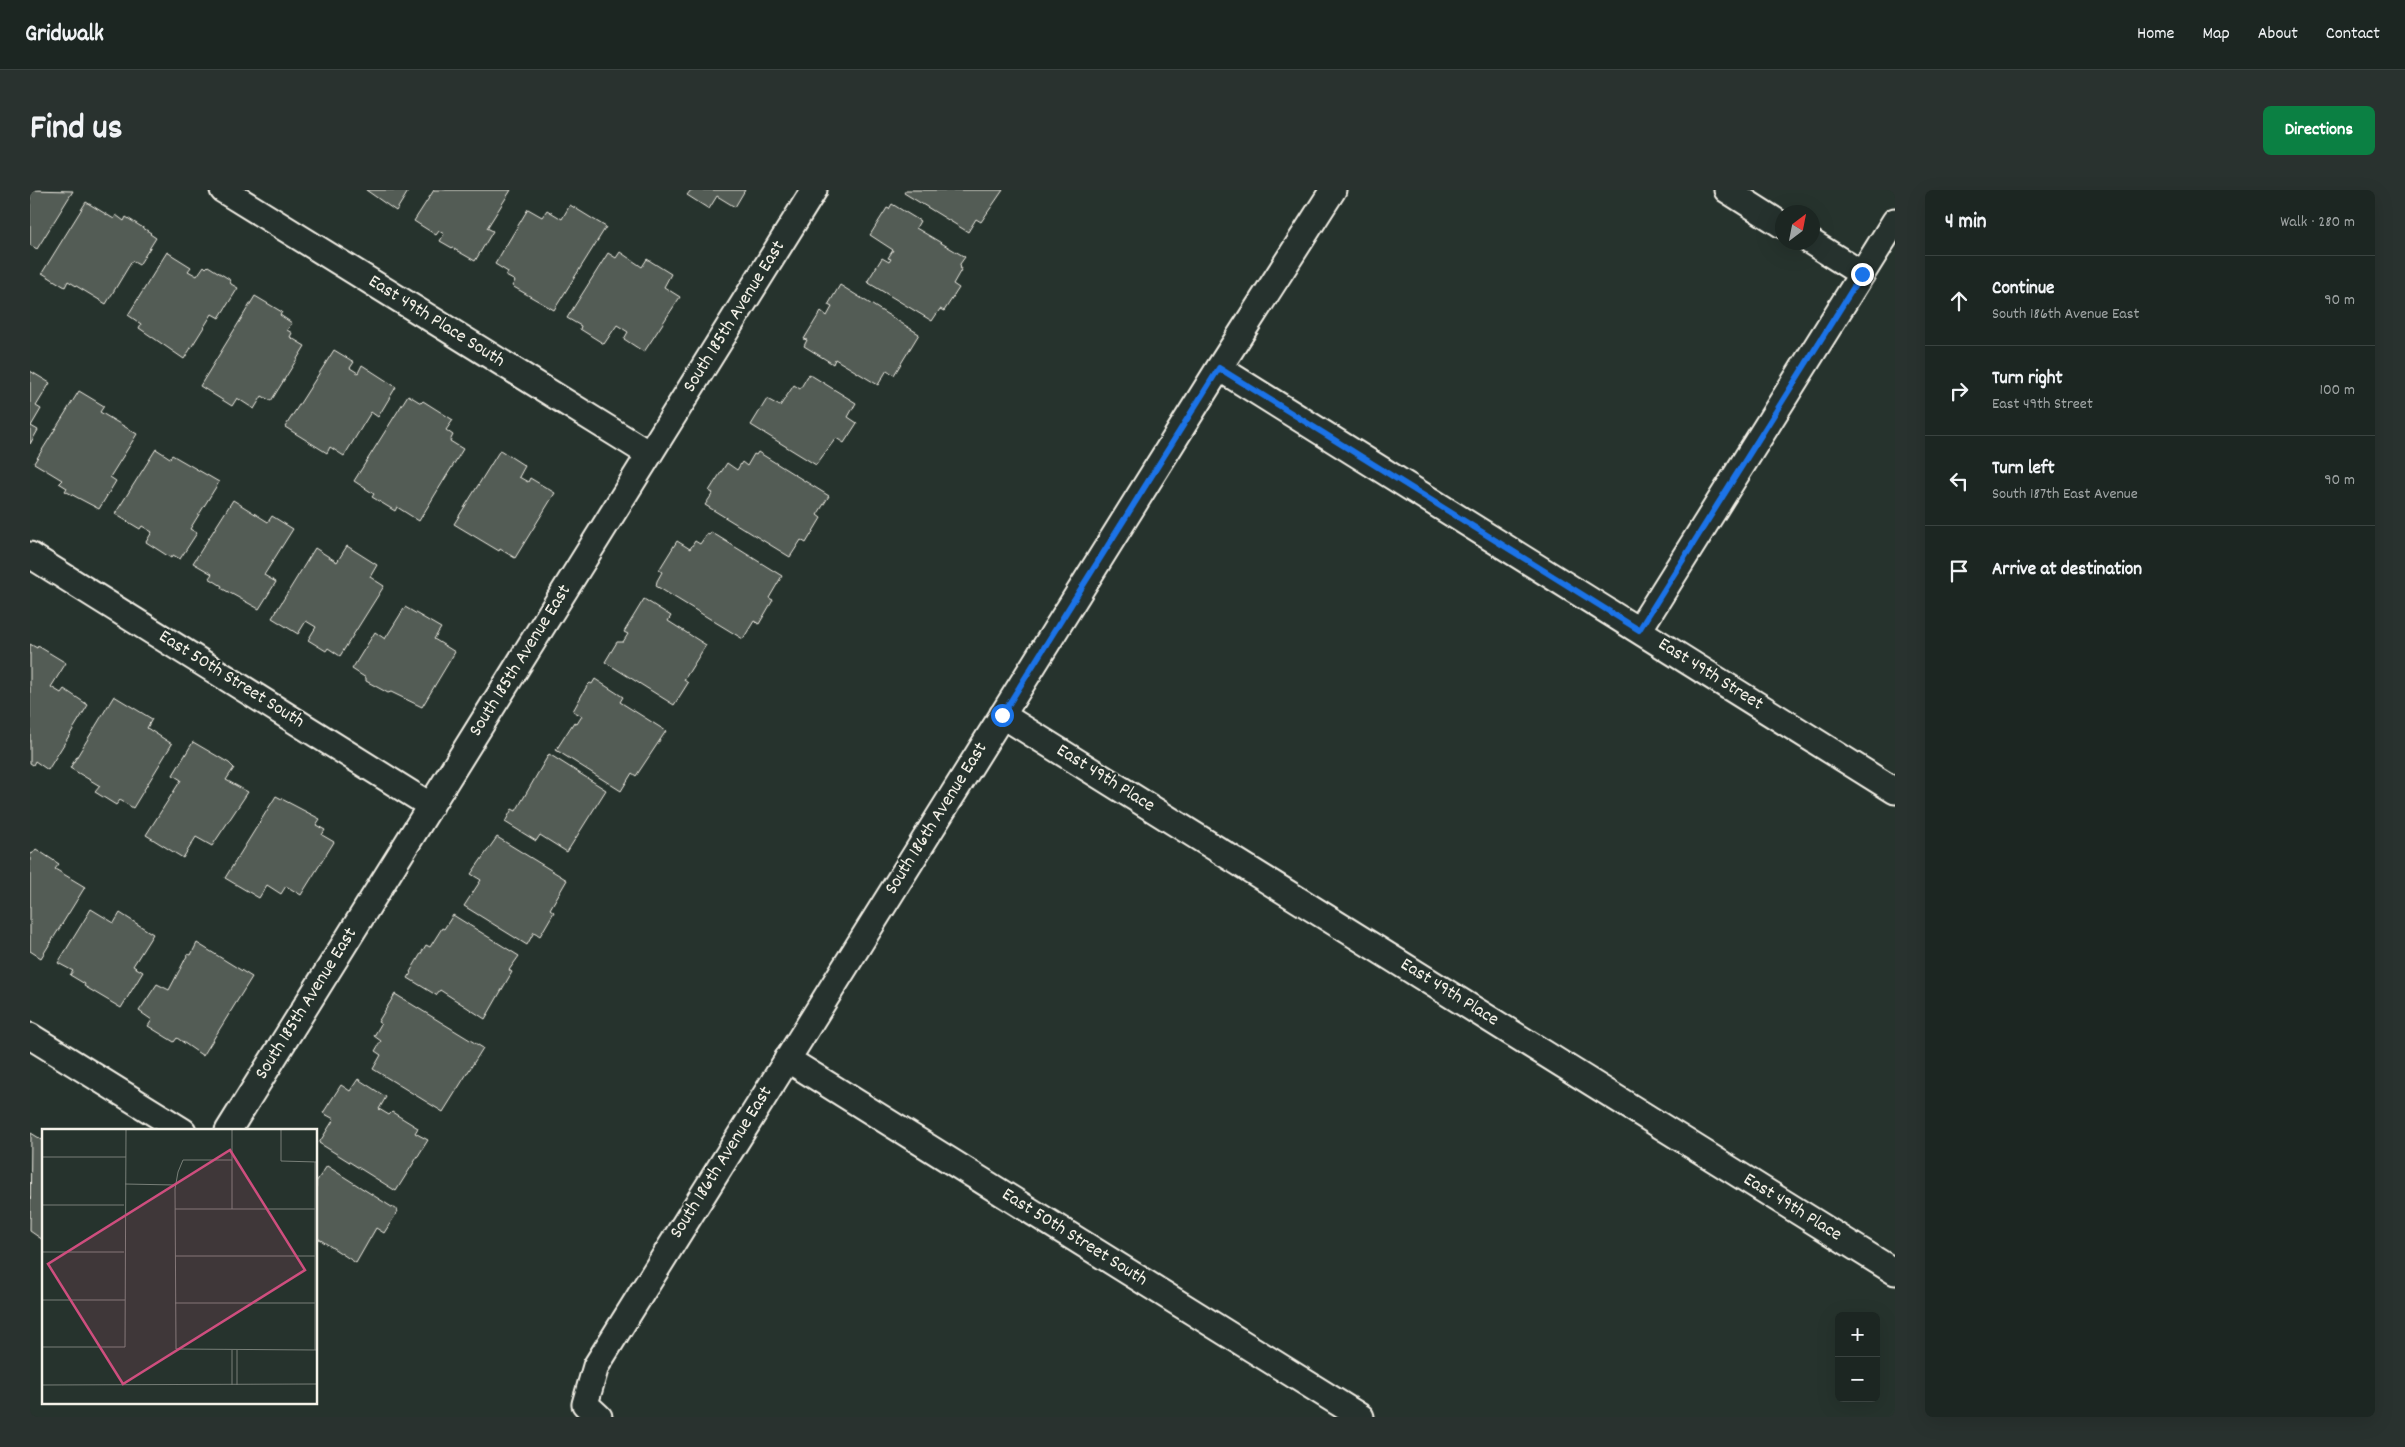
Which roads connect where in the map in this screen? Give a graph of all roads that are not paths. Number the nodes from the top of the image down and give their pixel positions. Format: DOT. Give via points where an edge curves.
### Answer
graph roads {
  1 [pos="223,190"];
  2 [pos="814,190"];
  3 [pos="1727,190"];
  4 [pos="1329,191"];
  5 [pos="1895,220"];
  6 [pos="1775,221"];
  7 [pos="1820,248"];
  8 [pos="1862,274"];
  9 [pos="1219,368"];
  10 [pos="649,454"];
  11 [pos="30,555"];
  12 [pos="1639,630"];
  13 [pos="1002,715"];
  14 [pos="1895,791"];
  15 [pos="431,806"];
  16 [pos="30,1036"];
  17 [pos="787,1059"];
  18 [pos="180,1129"];
  19 [pos="229,1129"];
  20 [pos="1895,1272"];
  21 [pos="592,1410"];
  22 [pos="1361,1417"];
  1 -- 10 [label="street, East 49th Place South"];
  2 -- 10 [label="street, South 185th Avenue East"];
  3 -- 6 [label="street"];
  4 -- 9 [label="street, South 186th Avenue East"];
  5 -- 8 [label="street"];
  7 -- 8 [label="street"];
  8 -- 12 [label="street"];
  9 -- 12 [label="street, East 49th Street"];
  9 -- 13 [label="street, South 186th Avenue East"];
  10 -- 15 [label="street, South 185th Avenue East"];
  11 -- 15 [label="street, East 50th Street South"];
  12 -- 14 [label="street, East 49th Street"];
  13 -- 17 [label="street, South 186th Avenue East"];
  13 -- 20 [label="street, East 49th Place"];
  15 -- 19 [label="street, South 185th Avenue East"];
  16 -- 18 [label="street"];
  17 -- 21 [label="street, South 186th Avenue East" via="596,1366"];
  17 -- 22 [label="street, East 50th Street South"];
}
